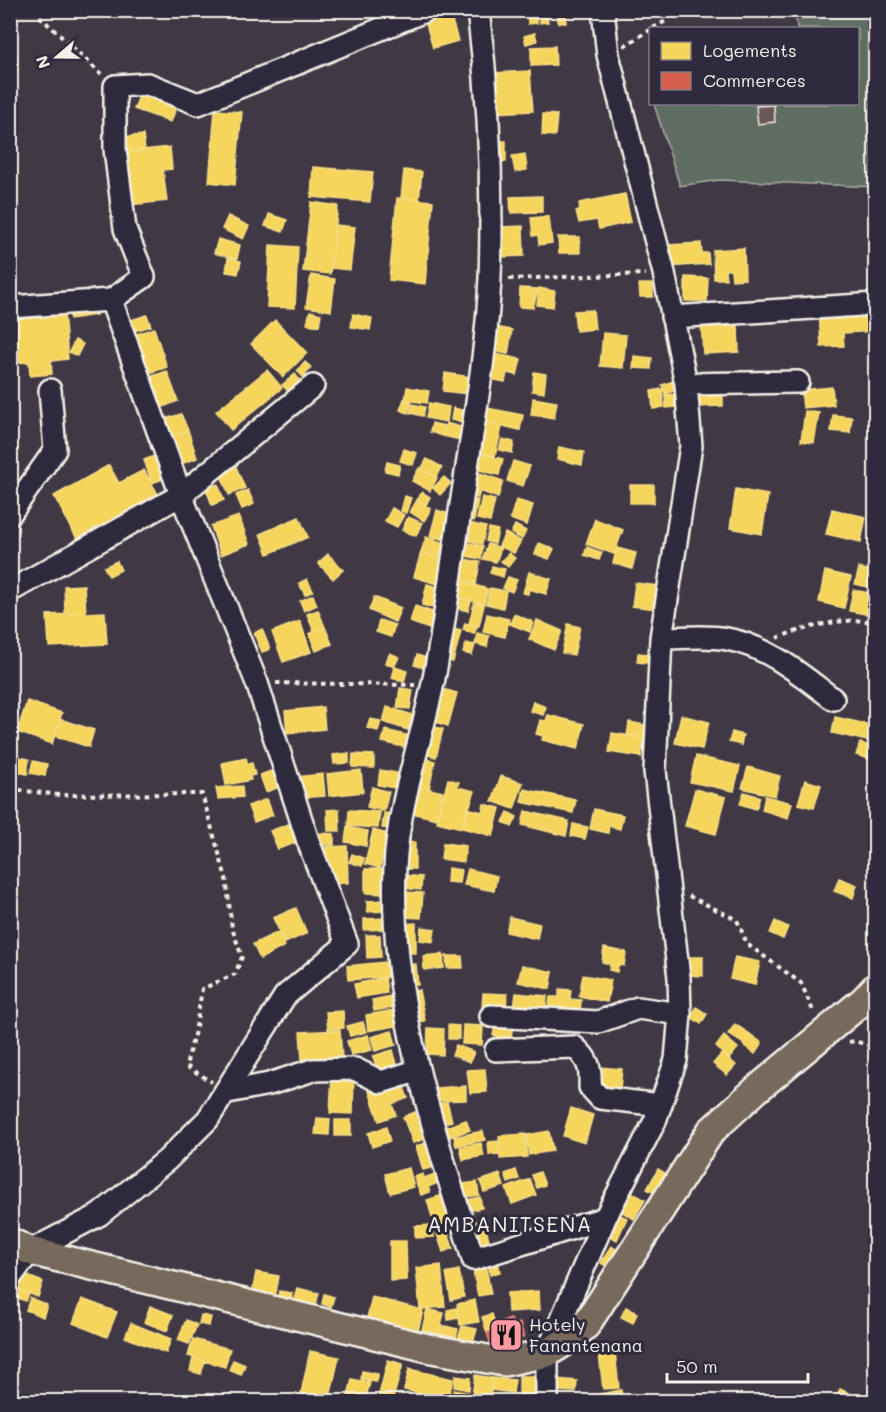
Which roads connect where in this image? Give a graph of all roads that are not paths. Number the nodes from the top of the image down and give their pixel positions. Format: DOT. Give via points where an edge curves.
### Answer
graph roads {
  1 [pos="427,10"];
  2 [pos="478,10"];
  3 [pos="603,10"];
  4 [pos="111,300"];
  5 [pos="876,304"];
  6 [pos="10,307"];
  7 [pos="672,317"];
  8 [pos="798,382"];
  9 [pos="686,384"];
  10 [pos="313,386"];
  11 [pos="50,390"];
  12 [pos="181,495"];
  13 [pos="10,514"];
  14 [pos="10,591"];
  15 [pos="661,638"];
  16 [pos="833,699"];
  17 [pos="876,987"];
  18 [pos="680,1014"];
  19 [pos="490,1016"];
  20 [pos="496,1050"];
  21 [pos="416,1071"];
  22 [pos="228,1092"];
  23 [pos="661,1105"];
  24 [pos="605,1218"];
  25 [pos="20,1247"];
  26 [pos="10,1278"];
  27 [pos="547,1353"];
  28 [pos="547,1401"];
  1 -- 4 [label="street" via="198,104 148,84 115,86 115,148 125,229 144,278"];
  2 -- 21 [label="street" via="488,88 489,279 483,356 433,685 398,836 395,868 397,959"];
  3 -- 7 [label="street" via="608,55"];
  4 -- 6 [label="street"];
  4 -- 12 [label="street"];
  5 -- 7 [label="street"];
  7 -- 9 [label="street"];
  8 -- 9 [label="street"];
  9 -- 15 [label="street" via="691,446"];
  10 -- 12 [label="street"];
  11 -- 13 [label="street" via="55,450"];
  12 -- 14 [label="street"];
  12 -- 22 [label="street" via="257,683 308,841 347,944 285,996"];
  15 -- 16 [label="street" via="726,638 753,647 777,657"];
  15 -- 18 [label="street" via="655,771"];
  17 -- 27 [label="main road" via="711,1131 586,1325"];
  18 -- 19 [label="street" via="638,1008 598,1022"];
  18 -- 23 [label="street" via="676,1060"];
  20 -- 23 [label="street" via="574,1047 584,1055 591,1069 590,1087 600,1098"];
  21 -- 22 [label="street" via="381,1082 355,1069 313,1070"];
  21 -- 24 [label="street" via="473,1259"];
  22 -- 25 [label="street" via="208,1119 167,1160 99,1215"];
  23 -- 24 [label="street"];
  24 -- 27 [label="street"];
  25 -- 26 [label="street"];
  25 -- 27 [label="main road" via="432,1349 504,1362"];
  27 -- 28 [label="street"];
}
